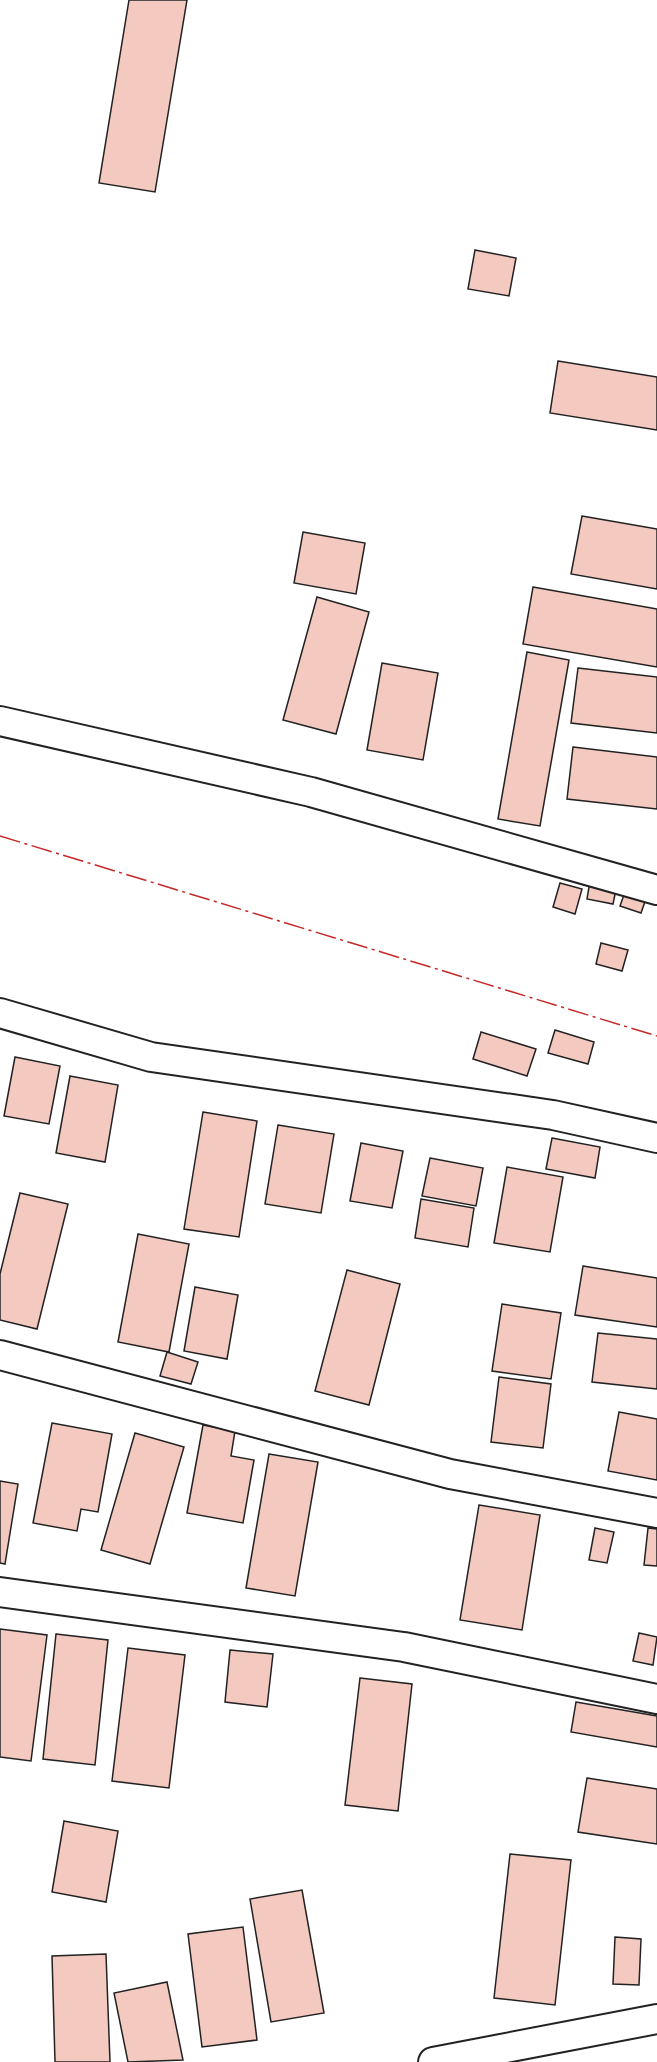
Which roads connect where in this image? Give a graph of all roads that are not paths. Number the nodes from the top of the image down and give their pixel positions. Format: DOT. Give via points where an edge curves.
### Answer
graph roads {
  1 [pos="0,722"];
  2 [pos="657,890"];
  3 [pos="0,1013"];
  4 [pos="657,1138"];
  5 [pos="0,1355"];
  6 [pos="657,1513"];
  7 [pos="0,1592"];
  8 [pos="657,1699"];
  9 [pos="657,2019"];
  10 [pos="433,2062"];
  1 -- 2 [label="street" via="311,792"];
  3 -- 4 [label="street" via="151,1057 554,1115"];
  5 -- 6 [label="street" via="450,1474"];
  7 -- 8 [label="street" via="404,1647"];
  9 -- 10 [label="street"];
}
